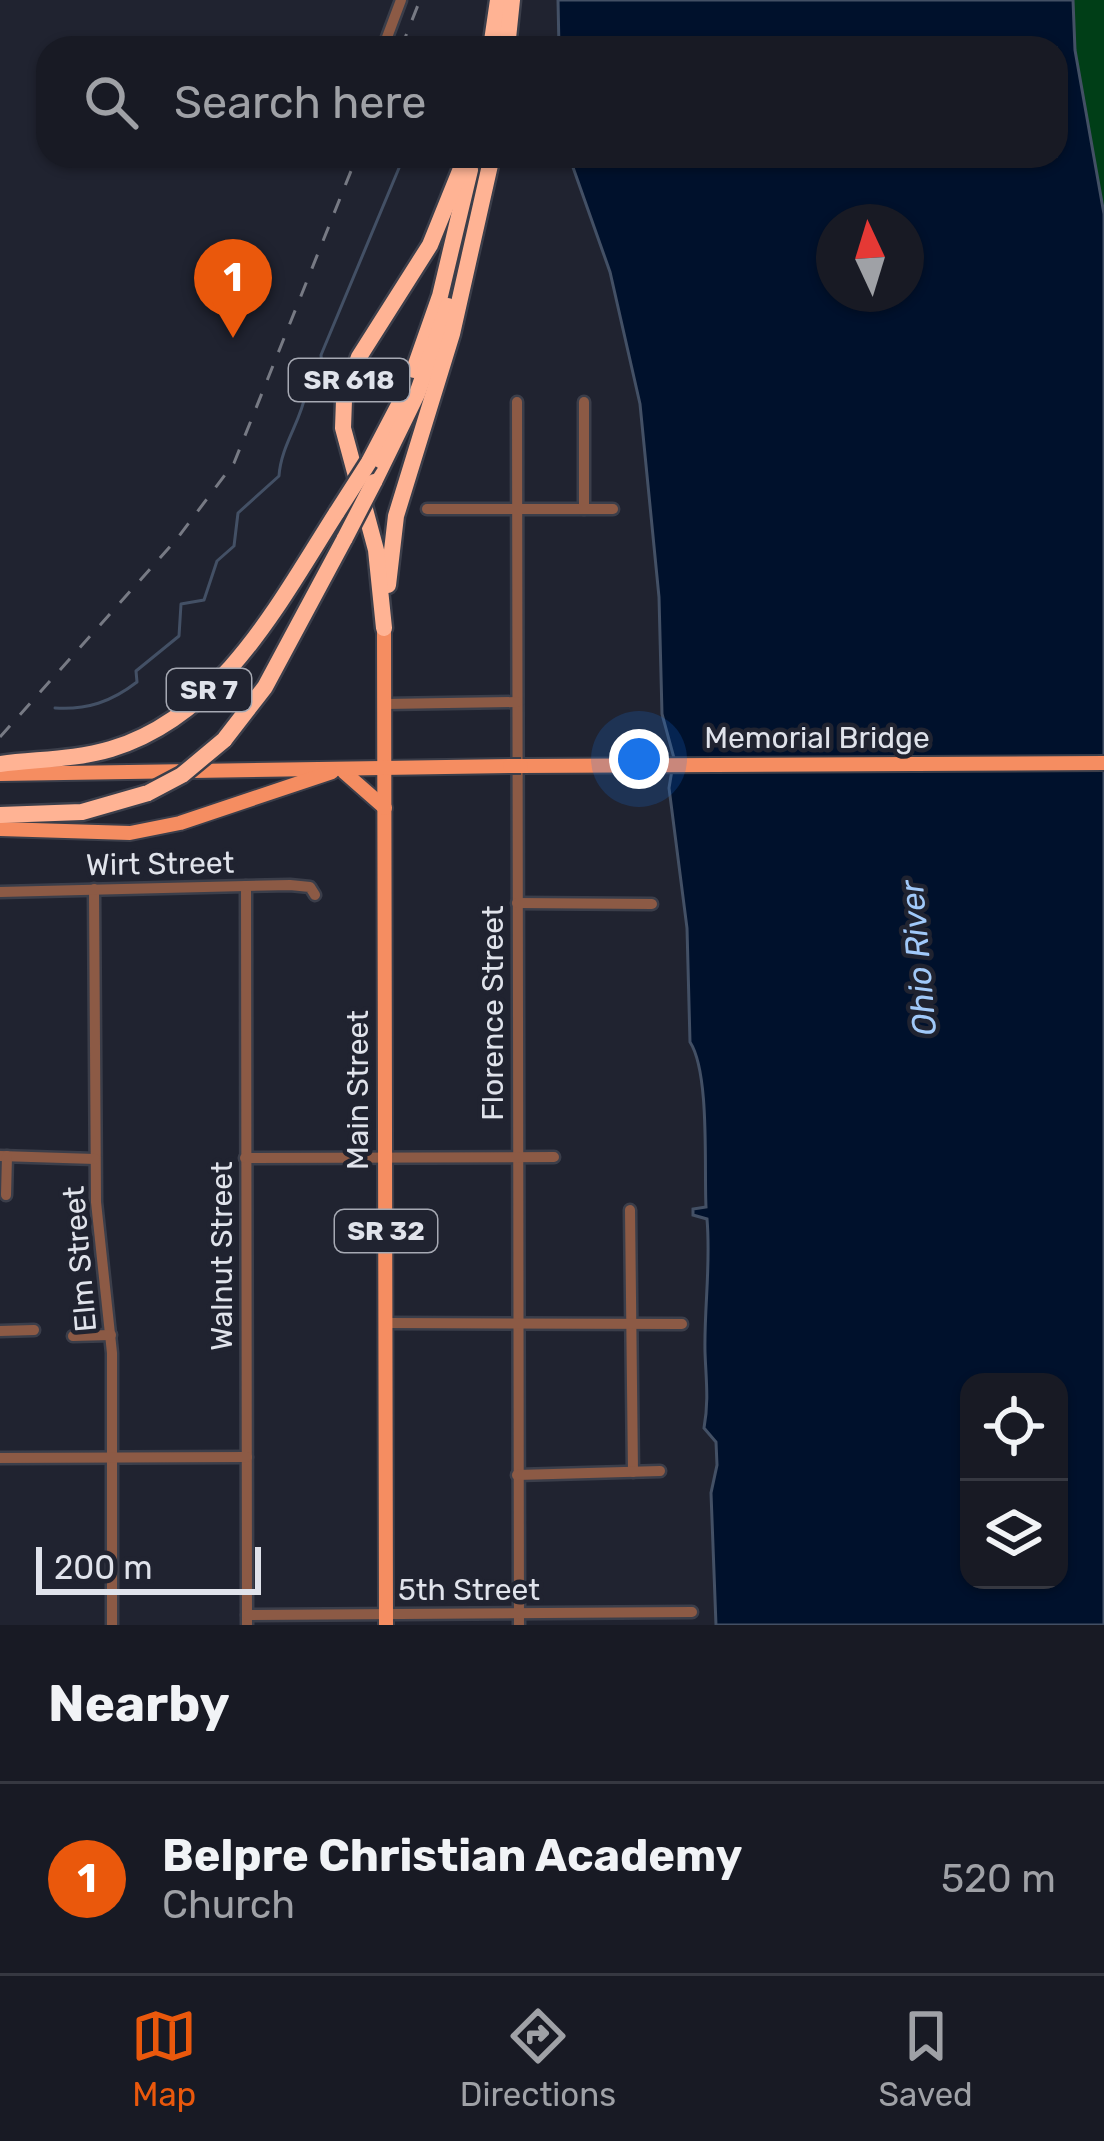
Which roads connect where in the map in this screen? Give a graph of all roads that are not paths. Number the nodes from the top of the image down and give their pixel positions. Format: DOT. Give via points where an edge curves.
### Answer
graph roads {
  1 [pos="401,0"];
  2 [pos="498,0"];
  3 [pos="512,0"];
  4 [pos="388,36"];
  5 [pos="493,36"];
  6 [pos="508,36"];
  7 [pos="465,168"];
  8 [pos="467,168"];
  9 [pos="486,168"];
  10 [pos="487,168"];
  11 [pos="517,402"];
  12 [pos="584,402"];
  13 [pos="427,509"];
  14 [pos="518,509"];
  15 [pos="584,509"];
  16 [pos="613,509"];
  17 [pos="384,628"];
  18 [pos="517,702"];
  19 [pos="385,704"];
  20 [pos="1104,763"];
  21 [pos="3,767"];
  22 [pos="386,770"];
  23 [pos="338,772"];
  24 [pos="386,809"];
  25 [pos="0,815"];
  26 [pos="0,829"];
  27 [pos="246,886"];
  28 [pos="94,889"];
  29 [pos="0,892"];
  30 [pos="315,896"];
  31 [pos="517,903"];
  32 [pos="652,904"];
  33 [pos="3,1156"];
  34 [pos="554,1156"];
  35 [pos="245,1158"];
  36 [pos="385,1158"];
  37 [pos="517,1158"];
  38 [pos="95,1159"];
  39 [pos="5,1195"];
  40 [pos="631,1210"];
  41 [pos="387,1323"];
  42 [pos="517,1324"];
  43 [pos="633,1324"];
  44 [pos="682,1324"];
  45 [pos="0,1330"];
  46 [pos="34,1330"];
  47 [pos="111,1335"];
  48 [pos="73,1336"];
  49 [pos="247,1456"];
  50 [pos="112,1457"];
  51 [pos="0,1458"];
  52 [pos="661,1471"];
  53 [pos="633,1472"];
  54 [pos="518,1475"];
  55 [pos="692,1612"];
  56 [pos="519,1619"];
  57 [pos="590,1619"];
  58 [pos="247,1620"];
  59 [pos="386,1620"];
  60 [pos="112,1625"];
  1 -- 4 [label="street"];
  2 -- 5 [label="highway"];
  3 -- 6 [label="highway"];
  7 -- 17 [label="highway, SR 618" via="430,245 359,357 344,400"];
  8 -- 21 [label="highway, SR 7, bridge" via="440,296 391,422 235,664 183,712 109,750"];
  9 -- 25 [label="highway, SR 7, bridge" via="442,329 374,482 265,687 224,740 148,793 82,812"];
  10 -- 17 [label="highway, SR 618" via="452,334 396,516"];
  11 -- 14 [label="street, Florence Street"];
  12 -- 15 [label="street"];
  13 -- 14 [label="street"];
  14 -- 15 [label="street"];
  14 -- 18 [label="street, Florence Street"];
  15 -- 16 [label="street"];
  17 -- 19 [label="main road, Main Street / SR 32"];
  18 -- 19 [label="street"];
  18 -- 31 [label="street, Florence Street"];
  19 -- 22 [label="main road, Main Street / SR 32"];
  20 -- 22 [label="main road, Memorial Bridge"];
  21 -- 23 [label="main road"];
  22 -- 23 [label="main road, Memorial Bridge"];
  22 -- 24 [label="main road, Main Street / SR 32"];
  23 -- 24 [label="main road"];
  23 -- 26 [label="main road" via="130,833"];
  24 -- 36 [label="main road, Main Street / SR 32"];
  27 -- 28 [label="street, Wirt Street"];
  27 -- 30 [label="street, Wirt Street" via="304,886"];
  27 -- 35 [label="street, Walnut Street"];
  28 -- 29 [label="street, Wirt Street"];
  28 -- 38 [label="street, Elm Street"];
  31 -- 32 [label="street"];
  31 -- 37 [label="street, Florence Street"];
  33 -- 38 [label="street"];
  33 -- 39 [label="street"];
  34 -- 37 [label="street"];
  35 -- 36 [label="street"];
  35 -- 49 [label="street, Walnut Street"];
  36 -- 37 [label="street"];
  36 -- 41 [label="main road, Main Street / SR 32"];
  37 -- 42 [label="street, Florence Street"];
  38 -- 47 [label="street, Elm Street"];
  40 -- 43 [label="street"];
  41 -- 42 [label="street"];
  41 -- 59 [label="main road, Main Street / SR 32"];
  42 -- 43 [label="street"];
  42 -- 54 [label="street, Florence Street"];
  43 -- 44 [label="street"];
  43 -- 53 [label="street"];
  45 -- 46 [label="street"];
  47 -- 48 [label="street"];
  47 -- 50 [label="street, Elm Street"];
  49 -- 50 [label="street"];
  49 -- 58 [label="street, Walnut Street"];
  50 -- 51 [label="street"];
  50 -- 60 [label="street, Elm Street"];
  52 -- 53 [label="street"];
  53 -- 54 [label="street"];
  54 -- 56 [label="street, Florence Street"];
  55 -- 57 [label="street, 5th Street"];
  56 -- 57 [label="street, 5th Street"];
  56 -- 59 [label="street, 5th Street"];
  58 -- 59 [label="street, 5th Street"];
}
